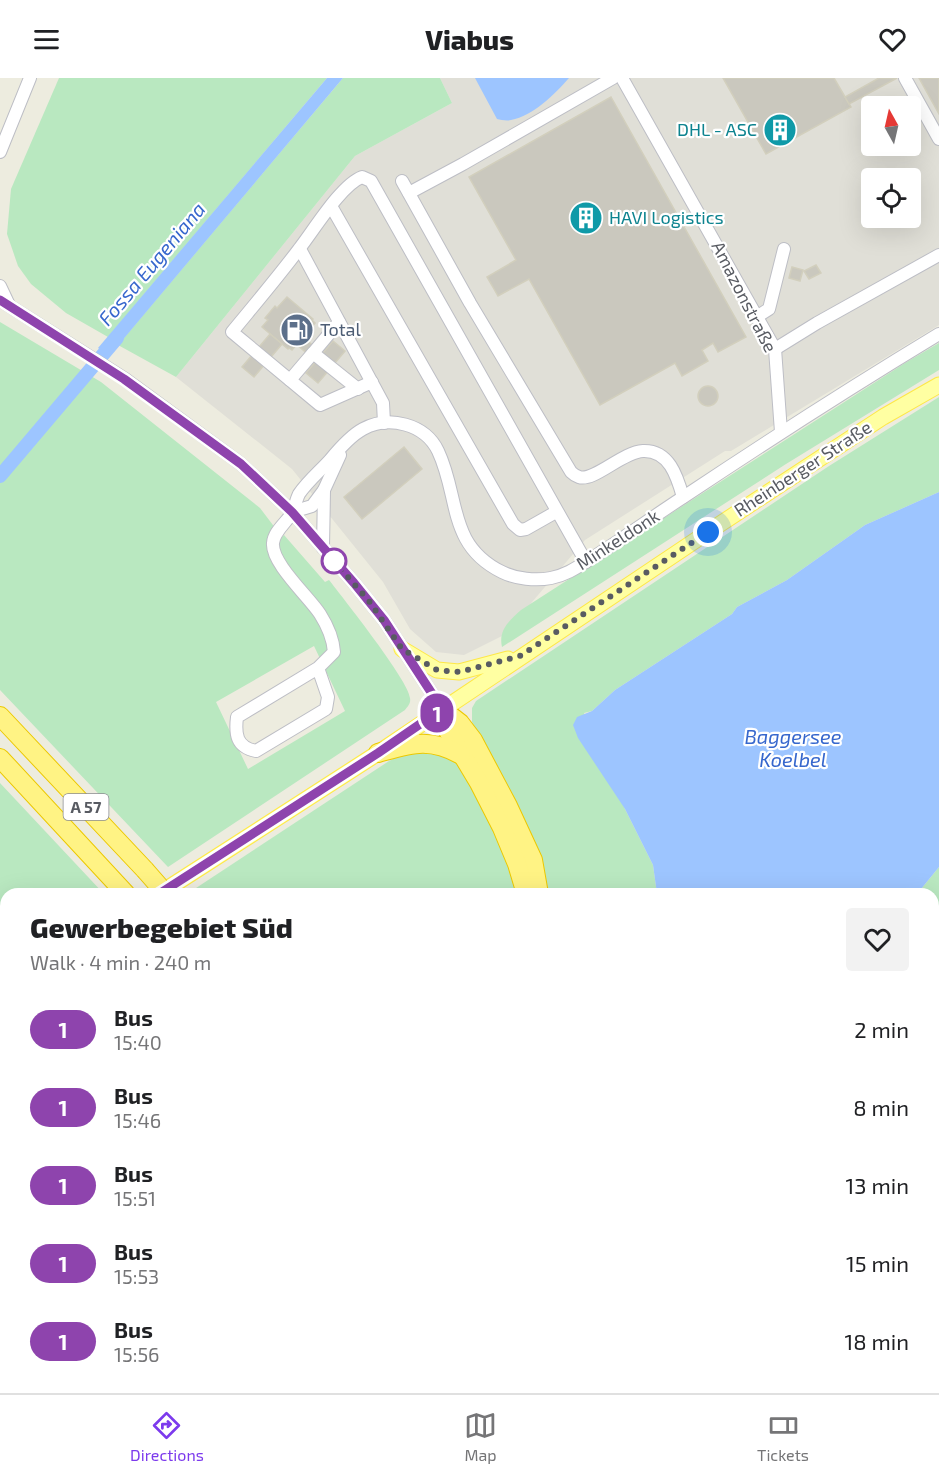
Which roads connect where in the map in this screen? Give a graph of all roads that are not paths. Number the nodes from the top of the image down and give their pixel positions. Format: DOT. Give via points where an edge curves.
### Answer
graph roads {
  1 [pos="30,78"];
  2 [pos="613,78"];
  3 [pos="622,78"];
  4 [pos="905,78"];
  5 [pos="939,139"];
  6 [pos="0,152"];
  7 [pos="402,181"];
  8 [pos="409,193"];
  9 [pos="332,206"];
  10 [pos="300,249"];
  11 [pos="784,249"];
  12 [pos="939,255"];
  13 [pos="0,286"];
  14 [pos="4,302"];
  15 [pos="758,316"];
  16 [pos="339,322"];
  17 [pos="939,334"];
  18 [pos="775,350"];
  19 [pos="313,353"];
  20 [pos="290,380"];
  21 [pos="372,382"];
  22 [pos="939,385"];
  23 [pos="358,389"];
  24 [pos="384,423"];
  25 [pos="782,432"];
  26 [pos="345,442"];
  27 [pos="324,490"];
  28 [pos="684,497"];
  29 [pos="292,512"];
  30 [pos="556,512"];
  31 [pos="323,548"];
  32 [pos="586,562"];
  33 [pos="402,649"];
  34 [pos="520,656"];
  35 [pos="318,668"];
  36 [pos="442,709"];
  37 [pos="0,716"];
  38 [pos="378,753"];
  39 [pos="461,755"];
  40 [pos="0,758"];
  41 [pos="120,888"];
  42 [pos="161,888"];
  43 [pos="168,888"];
  44 [pos="524,888"];
  45 [pos="537,888"];
  1 -- 6 [label="street"];
  2 -- 8 [label="street"];
  3 -- 15 [label="street, Amazonstraße"];
  4 -- 5 [label="street"];
  7 -- 8 [label="street"];
  8 -- 28 [label="street" via="571,472 580,478 591,477 637,451 657,453 667,460"];
  9 -- 10 [label="street"];
  9 -- 30 [label="street" via="513,524 520,530 526,529"];
  9 -- 30 [label="street" via="353,181 362,177 371,182"];
  10 -- 16 [label="street"];
  10 -- 20 [label="street" via="232,332"];
  11 -- 15 [label="street" via="769,309"];
  12 -- 18 [label="street"];
  13 -- 14 [label="street"];
  14 -- 29 [label="street" via="124,379 241,464"];
  15 -- 18 [label="street, Amazonstraße"];
  16 -- 19 [label="street"];
  16 -- 21 [label="street"];
  17 -- 25 [label="street, Minkeldonk"];
  18 -- 25 [label="street, Amazonstraße"];
  19 -- 20 [label="street"];
  19 -- 23 [label="street"];
  20 -- 23 [label="street" via="320,405"];
  21 -- 23 [label="street"];
  21 -- 24 [label="street" via="383,403"];
  22 -- 34 [label="main road, Rheinberger Straße" via="873,424"];
  24 -- 26 [label="street, Minkeldonk" via="361,429"];
  24 -- 32 [label="street, Minkeldonk" via="411,427 430,438 442,463 463,537 492,567 519,577 550,579"];
  25 -- 28 [label="street, Minkeldonk"];
  26 -- 27 [label="street"];
  26 -- 29 [label="street, Minkeldonk" via="299,494"];
  27 -- 29 [label="street" via="312,506"];
  27 -- 31 [label="street"];
  28 -- 32 [label="street, Minkeldonk"];
  29 -- 31 [label="street"];
  29 -- 35 [label="street, Minkeldonk" via="273,542 275,556 321,615 333,640 334,652"];
  30 -- 32 [label="street"];
  31 -- 33 [label="street" via="369,601"];
  33 -- 34 [label="main road" via="437,670 459,672"];
  33 -- 36 [label="street"];
  34 -- 36 [label="main road, Rheinberger Straße"];
  35 -- 35 [label="street" via="237,717 236,733 247,749 256,751 326,709 328,696"];
  36 -- 38 [label="main road, Rheinberger Straße"];
  36 -- 39 [label="highway"];
  36 -- 45 [label="highway" via="473,740 503,796 533,860"];
  37 -- 42 [label="highway, A 57, bridge"];
  38 -- 39 [label="highway" via="430,743"];
  38 -- 43 [label="main road, Rheinberger Straße"];
  39 -- 44 [label="highway" via="502,828"];
  40 -- 41 [label="highway, A 57"];
}
